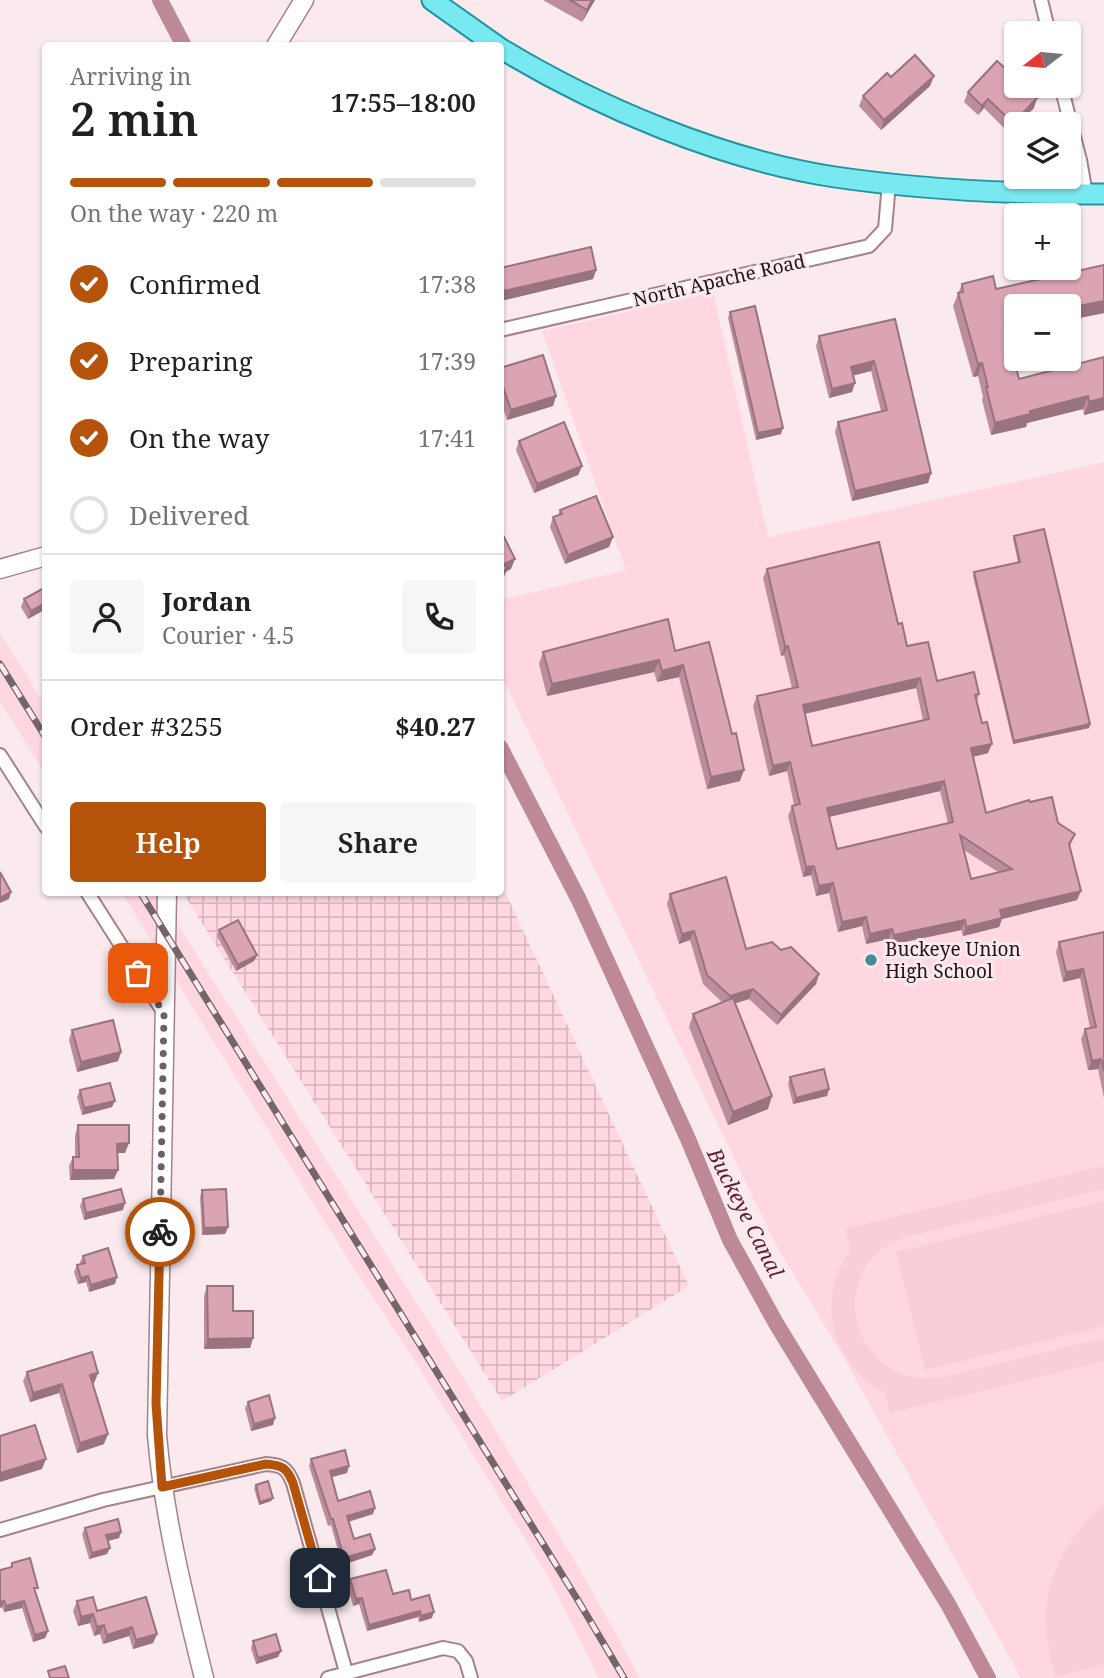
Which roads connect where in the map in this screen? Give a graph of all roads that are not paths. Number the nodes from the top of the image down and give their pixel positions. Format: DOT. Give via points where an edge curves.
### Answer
graph roads {
  1 [pos="304,0"];
  2 [pos="432,0"];
  3 [pos="1041,0"];
  4 [pos="1046,21"];
  5 [pos="278,42"];
  6 [pos="491,42"];
  7 [pos="504,50"];
  8 [pos="1066,98"];
  9 [pos="889,183"];
  10 [pos="1095,194"];
  11 [pos="504,329"];
  12 [pos="42,557"];
  13 [pos="0,569"];
  14 [pos="0,755"];
  15 [pos="42,821"];
  16 [pos="90,896"];
  17 [pos="167,896"];
  18 [pos="164,1013"];
  19 [pos="162,1487"];
  20 [pos="0,1530"];
  21 [pos="337,1676"];
  22 [pos="204,1678"];
  23 [pos="471,1678"];
  1 -- 5 [label="main road"];
  2 -- 6 [label="main road"];
  3 -- 4 [label="street"];
  7 -- 9 [label="main road" via="574,90 740,155 832,176"];
  8 -- 10 [label="street"];
  9 -- 10 [label="main road"];
  9 -- 11 [label="street, North Apache Road" via="885,229 869,246"];
  12 -- 13 [label="main road"];
  14 -- 15 [label="street"];
  16 -- 18 [label="street"];
  17 -- 18 [label="main road"];
  18 -- 19 [label="main road" via="156,1404"];
  19 -- 20 [label="street"];
  19 -- 21 [label="street" via="266,1464 281,1465 288,1471"];
  19 -- 22 [label="main road"];
  21 -- 23 [label="street" via="443,1648 458,1651"];
}
